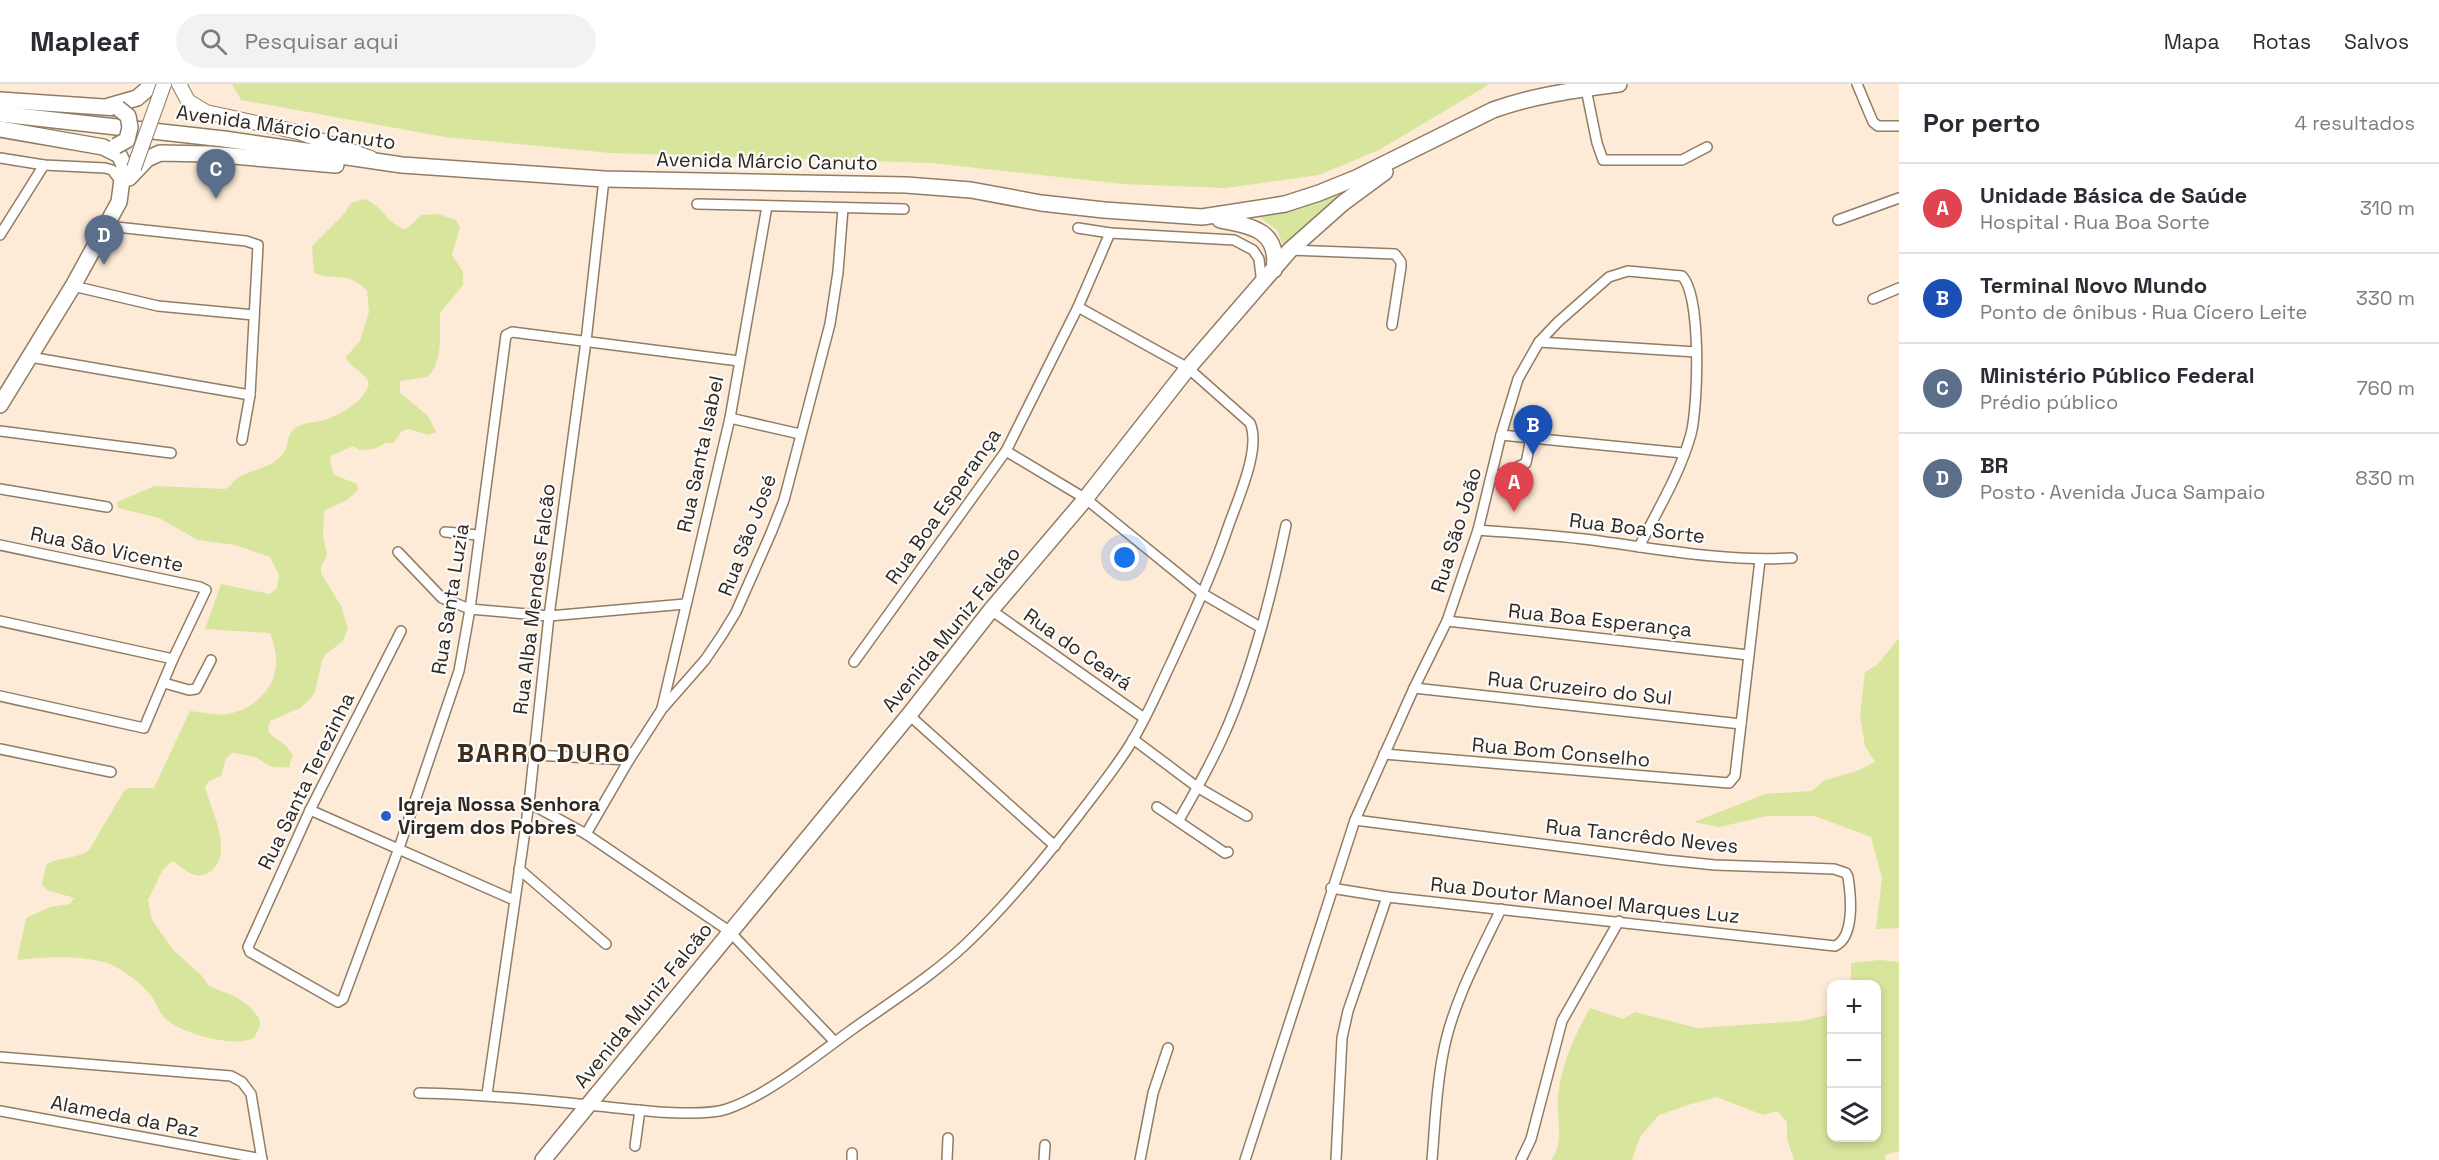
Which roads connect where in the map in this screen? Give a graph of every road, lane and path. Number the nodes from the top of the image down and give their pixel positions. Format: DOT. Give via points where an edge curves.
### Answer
graph roads {
  1 [pos="153,84"];
  2 [pos="164,84"];
  3 [pos="179,84"];
  4 [pos="1619,84"];
  5 [pos="1857,84"];
  6 [pos="1586,88"];
  7 [pos="0,100"];
  8 [pos="113,107"];
  9 [pos="0,114"];
  10 [pos="1899,126"];
  11 [pos="0,129"];
  12 [pos="110,147"];
  13 [pos="1707,147"];
  14 [pos="1416,149"];
  15 [pos="0,158"];
  16 [pos="381,162"];
  17 [pos="44,165"];
  18 [pos="402,165"];
  19 [pos="128,176"];
  20 [pos="604,179"];
  21 [pos="1899,198"];
  22 [pos="697,204"];
  23 [pos="767,206"];
  24 [pos="843,208"];
  25 [pos="904,209"];
  26 [pos="1202,217"];
  27 [pos="1838,220"];
  28 [pos="106,226"];
  29 [pos="1078,228"];
  30 [pos="1110,233"];
  31 [pos="0,235"];
  32 [pos="1290,250"];
  33 [pos="1274,270"];
  34 [pos="1262,285"];
  35 [pos="73,286"];
  36 [pos="1899,288"];
  37 [pos="1873,299"];
  38 [pos="1078,307"];
  39 [pos="254,315"];
  40 [pos="1392,325"];
  41 [pos="586,341"];
  42 [pos="1539,342"];
  43 [pos="1696,352"];
  44 [pos="30,357"];
  45 [pos="739,361"];
  46 [pos="1188,368"];
  47 [pos="249,395"];
  48 [pos="0,405"];
  49 [pos="729,418"];
  50 [pos="0,431"];
  51 [pos="800,434"];
  52 [pos="1501,435"];
  53 [pos="1531,438"];
  54 [pos="242,440"];
  55 [pos="1006,451"];
  56 [pos="171,453"];
  57 [pos="1683,453"];
  58 [pos="1491,478"];
  59 [pos="0,489"];
  60 [pos="1086,499"];
  61 [pos="107,507"];
  62 [pos="1287,525"];
  63 [pos="1478,530"];
  64 [pos="445,532"];
  65 [pos="478,535"];
  66 [pos="0,545"];
  67 [pos="1639,547"];
  68 [pos="398,552"];
  69 [pos="1792,558"];
  70 [pos="1760,560"];
  71 [pos="1203,594"];
  72 [pos="685,604"];
  73 [pos="470,609"];
  74 [pos="991,610"];
  75 [pos="549,616"];
  76 [pos="0,621"];
  77 [pos="1447,621"];
  78 [pos="1260,627"];
  79 [pos="401,631"];
  80 [pos="1748,655"];
  81 [pos="173,660"];
  82 [pos="211,660"];
  83 [pos="854,662"];
  84 [pos="164,683"];
  85 [pos="1414,688"];
  86 [pos="0,696"];
  87 [pos="662,709"];
  88 [pos="909,715"];
  89 [pos="1144,718"];
  90 [pos="1741,724"];
  91 [pos="1133,739"];
  92 [pos="0,749"];
  93 [pos="1384,754"];
  94 [pos="533,756"];
  95 [pos="629,760"];
  96 [pos="111,772"];
  97 [pos="1197,787"];
  98 [pos="529,803"];
  99 [pos="1158,807"];
  100 [pos="310,810"];
  101 [pos="1247,816"];
  102 [pos="1179,820"];
  103 [pos="1355,820"];
  104 [pos="586,834"];
  105 [pos="1055,846"];
  106 [pos="399,848"];
  107 [pos="1228,852"];
  108 [pos="519,869"];
  109 [pos="1331,888"];
  110 [pos="1387,897"];
  111 [pos="514,900"];
  112 [pos="1501,909"];
  113 [pos="1619,921"];
  114 [pos="729,932"];
  115 [pos="606,944"];
  116 [pos="1835,946"];
  117 [pos="341,1001"];
  118 [pos="835,1042"];
  119 [pos="1168,1048"];
  120 [pos="0,1057"];
  121 [pos="419,1093"];
  122 [pos="487,1094"];
  123 [pos="590,1105"];
  124 [pos="640,1110"];
  125 [pos="0,1111"];
  126 [pos="948,1137"];
  127 [pos="1045,1145"];
  128 [pos="635,1146"];
  129 [pos="262,1160"];
  130 [pos="543,1160"];
  131 [pos="947,1160"];
  132 [pos="1044,1160"];
  133 [pos="1140,1160"];
  134 [pos="1245,1160"];
  135 [pos="1336,1160"];
  136 [pos="1432,1160"];
  137 [pos="1521,1160"];
  1 -- 8 [label="main road" via="137,98"];
  2 -- 19 [label="main road, bridge"];
  3 -- 16 [label="main road" via="188,100 207,112 298,132"];
  4 -- 6 [label="main road"];
  5 -- 10 [label="street" via="1873,122 1878,126"];
  6 -- 13 [label="street" via="1602,160 1682,160"];
  6 -- 14 [label="main road" via="1503,106"];
  7 -- 8 [label="main road"];
  8 -- 12 [label="main road, bridge" via="128,116 129,133 127,140"];
  9 -- 16 [label="main road, Avenida Márcio Canuto" via="107,124"];
  11 -- 12 [label="main road"];
  12 -- 19 [label="main road" via="122,160"];
  14 -- 26 [label="main road, Avenida Márcio Canuto" via="1356,178 1285,204"];
  14 -- 32 [label="main road, Avenida Muniz Falcão" via="1343,203"];
  15 -- 17 [label="street"];
  16 -- 18 [label="main road, Avenida Márcio Canuto"];
  17 -- 19 [label="street" via="105,168"];
  17 -- 31 [label="street"];
  18 -- 19 [label="main road" via="350,166 160,153"];
  18 -- 20 [label="main road, Avenida Márcio Canuto"];
  19 -- 28 [label="main road"];
  20 -- 26 [label="main road, Avenida Márcio Canuto" via="906,185 971,190 1104,210"];
  20 -- 41 [label="street, Rua Alba Mendes Falcão"];
  21 -- 27 [label="street"];
  22 -- 23 [label="street"];
  23 -- 24 [label="street"];
  23 -- 45 [label="street, Rua Santa Isabel"];
  24 -- 25 [label="street"];
  24 -- 51 [label="street, Rua São José" via="834,304"];
  26 -- 33 [label="main road" via="1261,232 1272,245"];
  28 -- 35 [label="main road"];
  28 -- 39 [label="street" via="258,245"];
  29 -- 30 [label="street"];
  30 -- 34 [label="street" via="1234,240 1253,250 1259,259"];
  30 -- 38 [label="street, Rua Boa Esperança"];
  32 -- 33 [label="main road, Avenida Muniz Falcão"];
  32 -- 40 [label="street" via="1395,254 1401,267"];
  33 -- 34 [label="main road, Avenida Muniz Falcão"];
  34 -- 46 [label="main road, Avenida Muniz Falcão"];
  35 -- 39 [label="street" via="158,306"];
  35 -- 44 [label="main road"];
  36 -- 37 [label="street"];
  38 -- 46 [label="street"];
  38 -- 55 [label="street, Rua Boa Esperança"];
  39 -- 47 [label="street"];
  41 -- 45 [label="street"];
  41 -- 65 [label="street, Rua Santa Luzia" via="512,332 506,335"];
  41 -- 75 [label="street, Rua Alba Mendes Falcão"];
  42 -- 43 [label="street"];
  42 -- 43 [label="street, Rua São João" via="1614,274 1635,271 1682,276 1687,281"];
  42 -- 52 [label="street, Rua São João" via="1518,379"];
  43 -- 57 [label="street" via="1692,432"];
  44 -- 47 [label="street"];
  44 -- 48 [label="main road"];
  45 -- 49 [label="street, Rua Santa Isabel"];
  46 -- 60 [label="main road, Avenida Muniz Falcão"];
  46 -- 71 [label="street" via="1250,423 1254,436 1250,461"];
  47 -- 54 [label="street"];
  49 -- 51 [label="street"];
  49 -- 72 [label="street, Rua Santa Isabel"];
  50 -- 56 [label="street"];
  51 -- 87 [label="street, Rua São José" via="784,500 736,612 705,660"];
  52 -- 53 [label="street"];
  52 -- 58 [label="street, Rua São João"];
  53 -- 57 [label="street"];
  53 -- 58 [label="street" via="1526,463"];
  55 -- 60 [label="street"];
  55 -- 83 [label="street, Rua Boa Esperança"];
  57 -- 67 [label="street"];
  58 -- 63 [label="street, Rua São João"];
  59 -- 61 [label="street"];
  60 -- 71 [label="street"];
  60 -- 74 [label="main road, Avenida Muniz Falcão"];
  62 -- 78 [label="street"];
  63 -- 67 [label="street, Rua Boa Sorte"];
  63 -- 77 [label="street, Rua São João"];
  64 -- 65 [label="street"];
  65 -- 73 [label="street, Rua Santa Luzia"];
  66 -- 81 [label="street, Rua São Vicente" via="206,590"];
  67 -- 70 [label="street, Rua Boa Sorte"];
  68 -- 73 [label="street" via="442,598"];
  69 -- 70 [label="street, Rua Boa Sorte"];
  70 -- 80 [label="street"];
  71 -- 78 [label="street"];
  71 -- 89 [label="street"];
  72 -- 75 [label="street"];
  72 -- 87 [label="street, Rua Santa Isabel"];
  73 -- 75 [label="street"];
  73 -- 106 [label="street, Rua Santa Luzia" via="459,671"];
  74 -- 88 [label="main road, Avenida Muniz Falcão"];
  74 -- 89 [label="street, Rua do Ceará"];
  75 -- 94 [label="street, Rua Alba Mendes Falcão"];
  76 -- 81 [label="street"];
  77 -- 80 [label="street, Rua Boa Esperança"];
  77 -- 85 [label="street, Rua São João"];
  78 -- 97 [label="street" via="1234,709"];
  79 -- 100 [label="street, Rua Santa Terezinha"];
  80 -- 90 [label="street"];
  81 -- 84 [label="street"];
  82 -- 84 [label="street" via="196,689"];
  84 -- 86 [label="street" via="144,728"];
  85 -- 90 [label="street, Rua Cruzeiro do Sul"];
  85 -- 93 [label="street, Rua São João"];
  87 -- 95 [label="street, Rua São José"];
  88 -- 105 [label="street" via="1014,804"];
  88 -- 114 [label="main road, Avenida Muniz Falcão"];
  89 -- 91 [label="street"];
  90 -- 93 [label="street, Rua Bom Conselho" via="1734,781 1724,784"];
  91 -- 97 [label="street"];
  91 -- 105 [label="street"];
  92 -- 96 [label="street"];
  93 -- 103 [label="street, Rua São João"];
  94 -- 95 [label="street"];
  94 -- 98 [label="street, Rua Alba Mendes Falcão"];
  95 -- 104 [label="street, Rua São José"];
  97 -- 101 [label="street"];
  97 -- 102 [label="street"];
  98 -- 104 [label="street"];
  98 -- 108 [label="street, Rua Alba Mendes Falcão"];
  99 -- 102 [label="street"];
  100 -- 106 [label="street"];
  100 -- 117 [label="street, Rua Santa Terezinha" via="248,949 315,991"];
  102 -- 107 [label="street" via="1224,853"];
  103 -- 109 [label="street, Rua São João"];
  103 -- 116 [label="street, Rua Tancrêdo Neves" via="1666,860 1840,871 1846,873 1850,887 1848,926 1842,941"];
  104 -- 114 [label="street"];
  105 -- 118 [label="street" via="965,945"];
  106 -- 111 [label="street"];
  106 -- 117 [label="street, Rua Santa Luzia"];
  108 -- 111 [label="street, Rua Alba Mendes Falcão"];
  108 -- 115 [label="street"];
  109 -- 110 [label="street, Rua Doutor Manoel Marques Luz"];
  109 -- 134 [label="street, Rua São João"];
  110 -- 112 [label="street, Rua Doutor Manoel Marques Luz"];
  110 -- 135 [label="street" via="1342,1038"];
  111 -- 122 [label="street, Rua Alba Mendes Falcão"];
  112 -- 113 [label="street, Rua Doutor Manoel Marques Luz"];
  112 -- 136 [label="street" via="1447,1036 1438,1083"];
  113 -- 116 [label="street, Rua Doutor Manoel Marques Luz"];
  113 -- 137 [label="street" via="1562,1021 1531,1139"];
  114 -- 118 [label="street"];
  114 -- 123 [label="main road, Avenida Muniz Falcão"];
  118 -- 124 [label="street" via="759,1094 723,1110"];
  119 -- 133 [label="street" via="1153,1094"];
  120 -- 129 [label="street" via="231,1076 251,1094"];
  121 -- 122 [label="street"];
  122 -- 123 [label="street"];
  123 -- 124 [label="street"];
  123 -- 130 [label="main road, Avenida Muniz Falcão"];
  124 -- 128 [label="street"];
  125 -- 129 [label="street, Alameda da Paz"];
  126 -- 131 [label="street"];
  127 -- 132 [label="street"];
}
